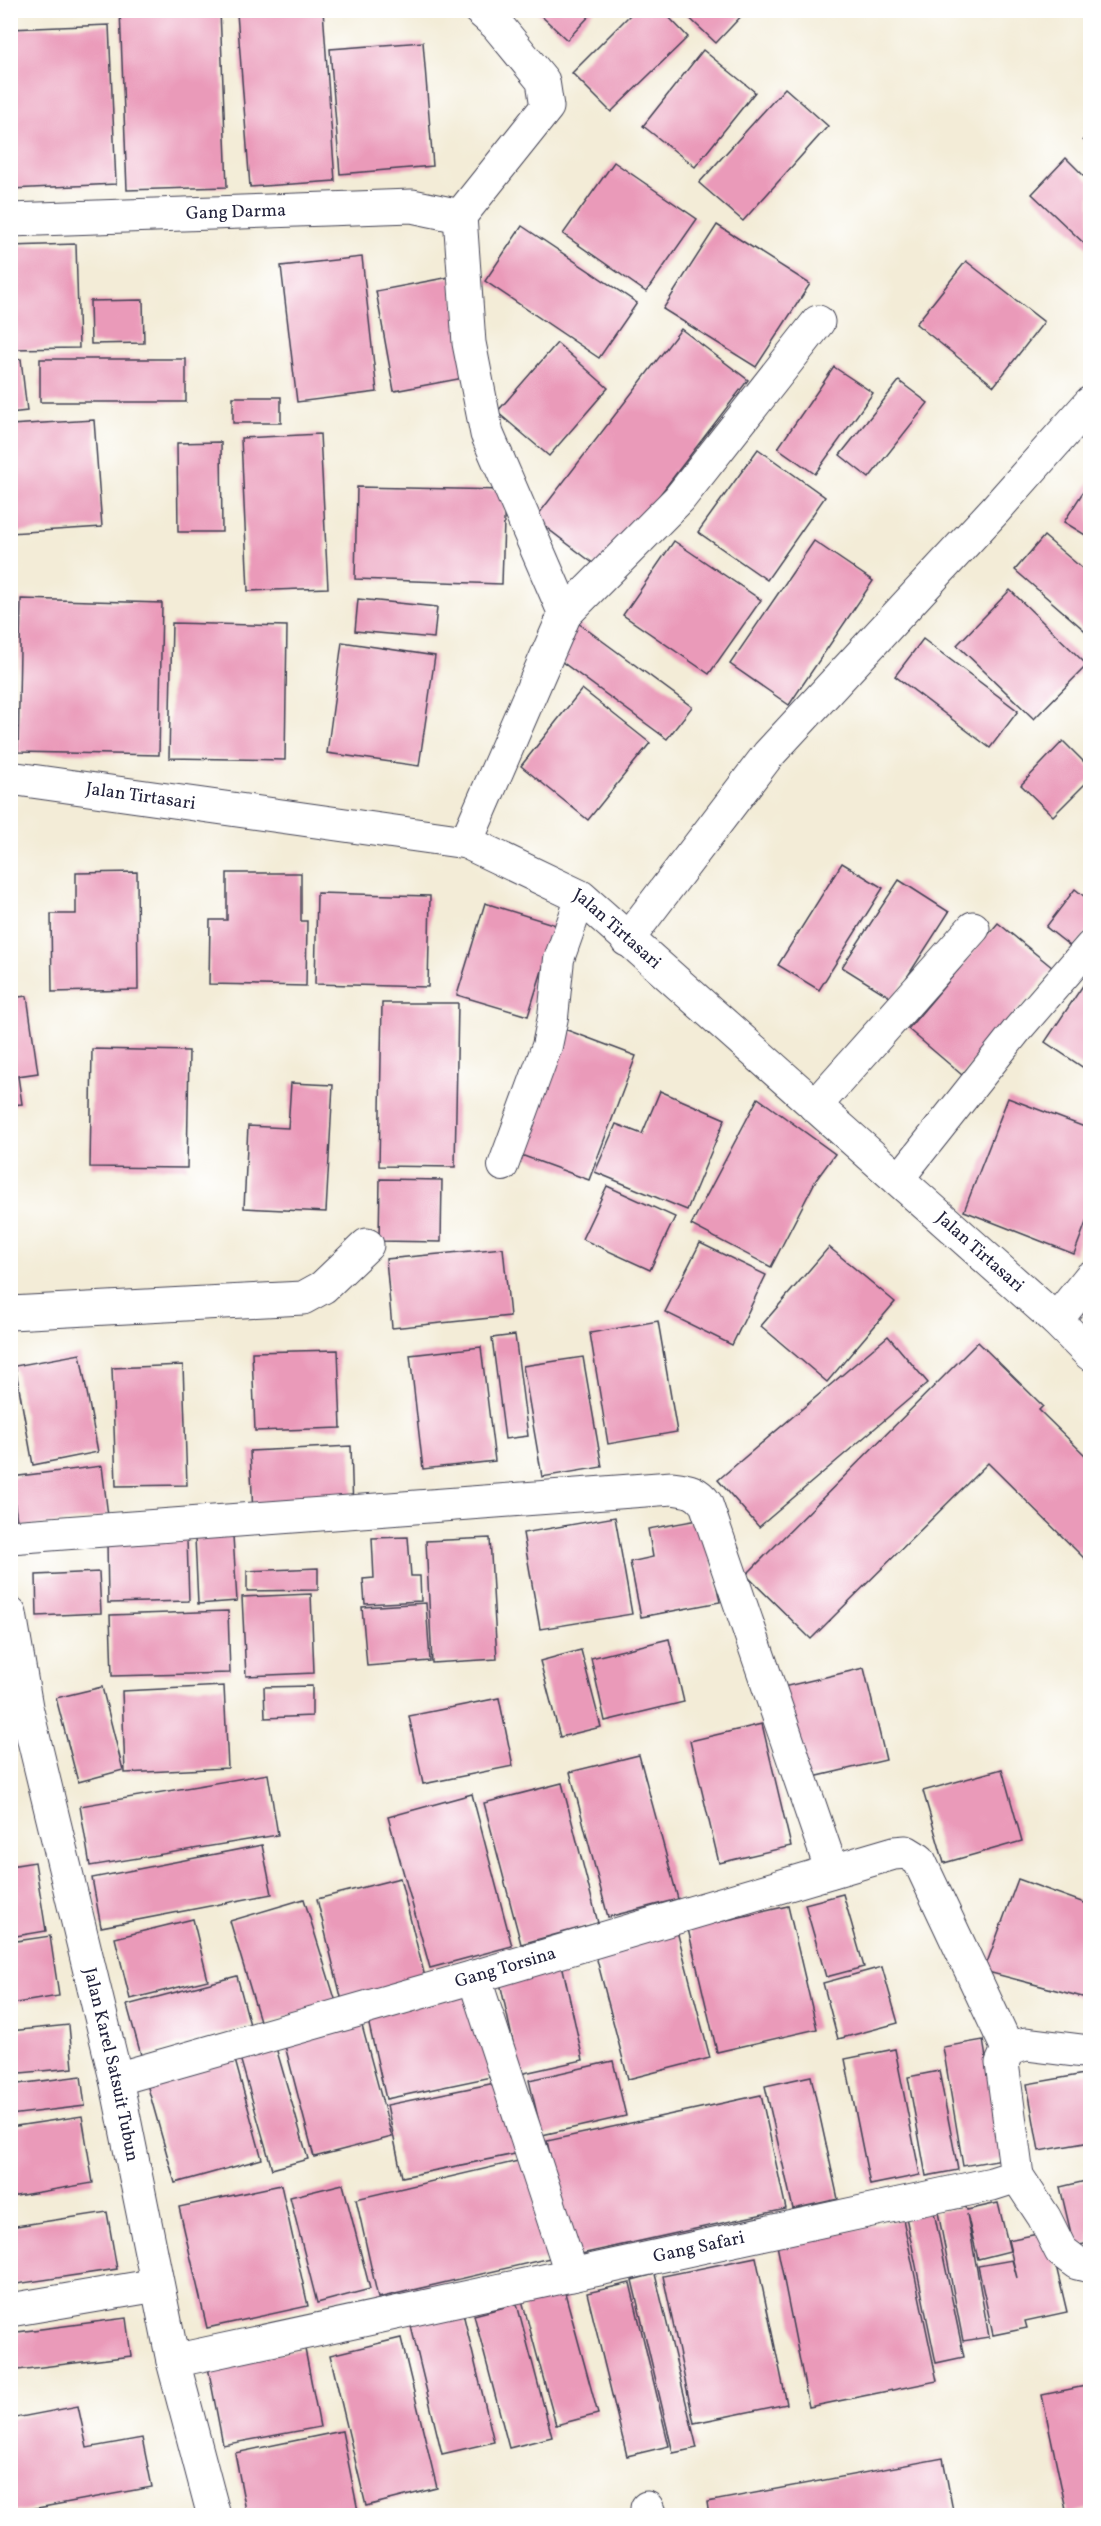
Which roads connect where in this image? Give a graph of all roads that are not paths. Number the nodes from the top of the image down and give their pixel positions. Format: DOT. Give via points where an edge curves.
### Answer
graph roads {
  1 [pos="480,10"];
  2 [pos="460,216"];
  3 [pos="10,220"];
  4 [pos="818,322"];
  5 [pos="1090,403"];
  6 [pos="565,614"];
  7 [pos="10,778"];
  8 [pos="466,842"];
  9 [pos="581,897"];
  10 [pos="973,928"];
  11 [pos="627,940"];
  12 [pos="1090,946"];
  13 [pos="815,1106"];
  14 [pos="503,1166"];
  15 [pos="898,1180"];
  16 [pos="367,1245"];
  17 [pos="1090,1278"];
  18 [pos="10,1312"];
  19 [pos="1056,1320"];
  20 [pos="1090,1354"];
  21 [pos="10,1537"];
  22 [pos="10,1614"];
  23 [pos="18,1706"];
  24 [pos="832,1871"];
  25 [pos="474,1977"];
  26 [pos="1008,2049"];
  27 [pos="1090,2052"];
  28 [pos="116,2079"];
  29 [pos="1017,2176"];
  30 [pos="1090,2266"];
  31 [pos="572,2275"];
  32 [pos="157,2285"];
  33 [pos="10,2310"];
  34 [pos="173,2361"];
  35 [pos="214,2516"];
  1 -- 2 [label="street" via="543,81 547,107"];
  2 -- 3 [label="street, Gang Darma" via="412,206"];
  2 -- 6 [label="street" via="469,343 487,434"];
  4 -- 6 [label="street" via="679,499"];
  5 -- 11 [label="street" via="768,755"];
  6 -- 8 [label="street"];
  7 -- 8 [label="street, Jalan Tirtasari"];
  8 -- 9 [label="street, Jalan Tirtasari"];
  9 -- 11 [label="street, Jalan Tirtasari"];
  9 -- 14 [label="lane" via="559,959 548,1046"];
  10 -- 13 [label="street"];
  11 -- 13 [label="street, Jalan Tirtasari"];
  12 -- 15 [label="lane" via="1018,1029"];
  13 -- 15 [label="street, Jalan Tirtasari"];
  15 -- 19 [label="street, Jalan Tirtasari"];
  16 -- 18 [label="street" via="323,1287 303,1298"];
  17 -- 19 [label="street"];
  19 -- 20 [label="street, Jalan Tirtasari"];
  21 -- 24 [label="street" via="672,1488 692,1490 706,1504"];
  22 -- 23 [label="street, Jalan Karel Satsuit Tubun"];
  23 -- 28 [label="street, Jalan Karel Satsuit Tubun"];
  24 -- 25 [label="street, Gang Torsina"];
  24 -- 26 [label="street, Gang Torsina" via="894,1853 906,1852 919,1860"];
  25 -- 28 [label="street, Gang Torsina"];
  25 -- 31 [label="street"];
  26 -- 27 [label="street" via="1026,2044"];
  26 -- 29 [label="street" via="1002,2063"];
  28 -- 32 [label="street, Jalan Karel Satsuit Tubun"];
  29 -- 30 [label="street" via="1061,2251 1077,2263"];
  29 -- 31 [label="street, Gang Safari"];
  31 -- 34 [label="street, Gang Safari"];
  32 -- 33 [label="street"];
  32 -- 34 [label="street, Jalan Karel Satsuit Tubun"];
  34 -- 35 [label="street, Jalan Karel Satsuit Tubun"];
}
